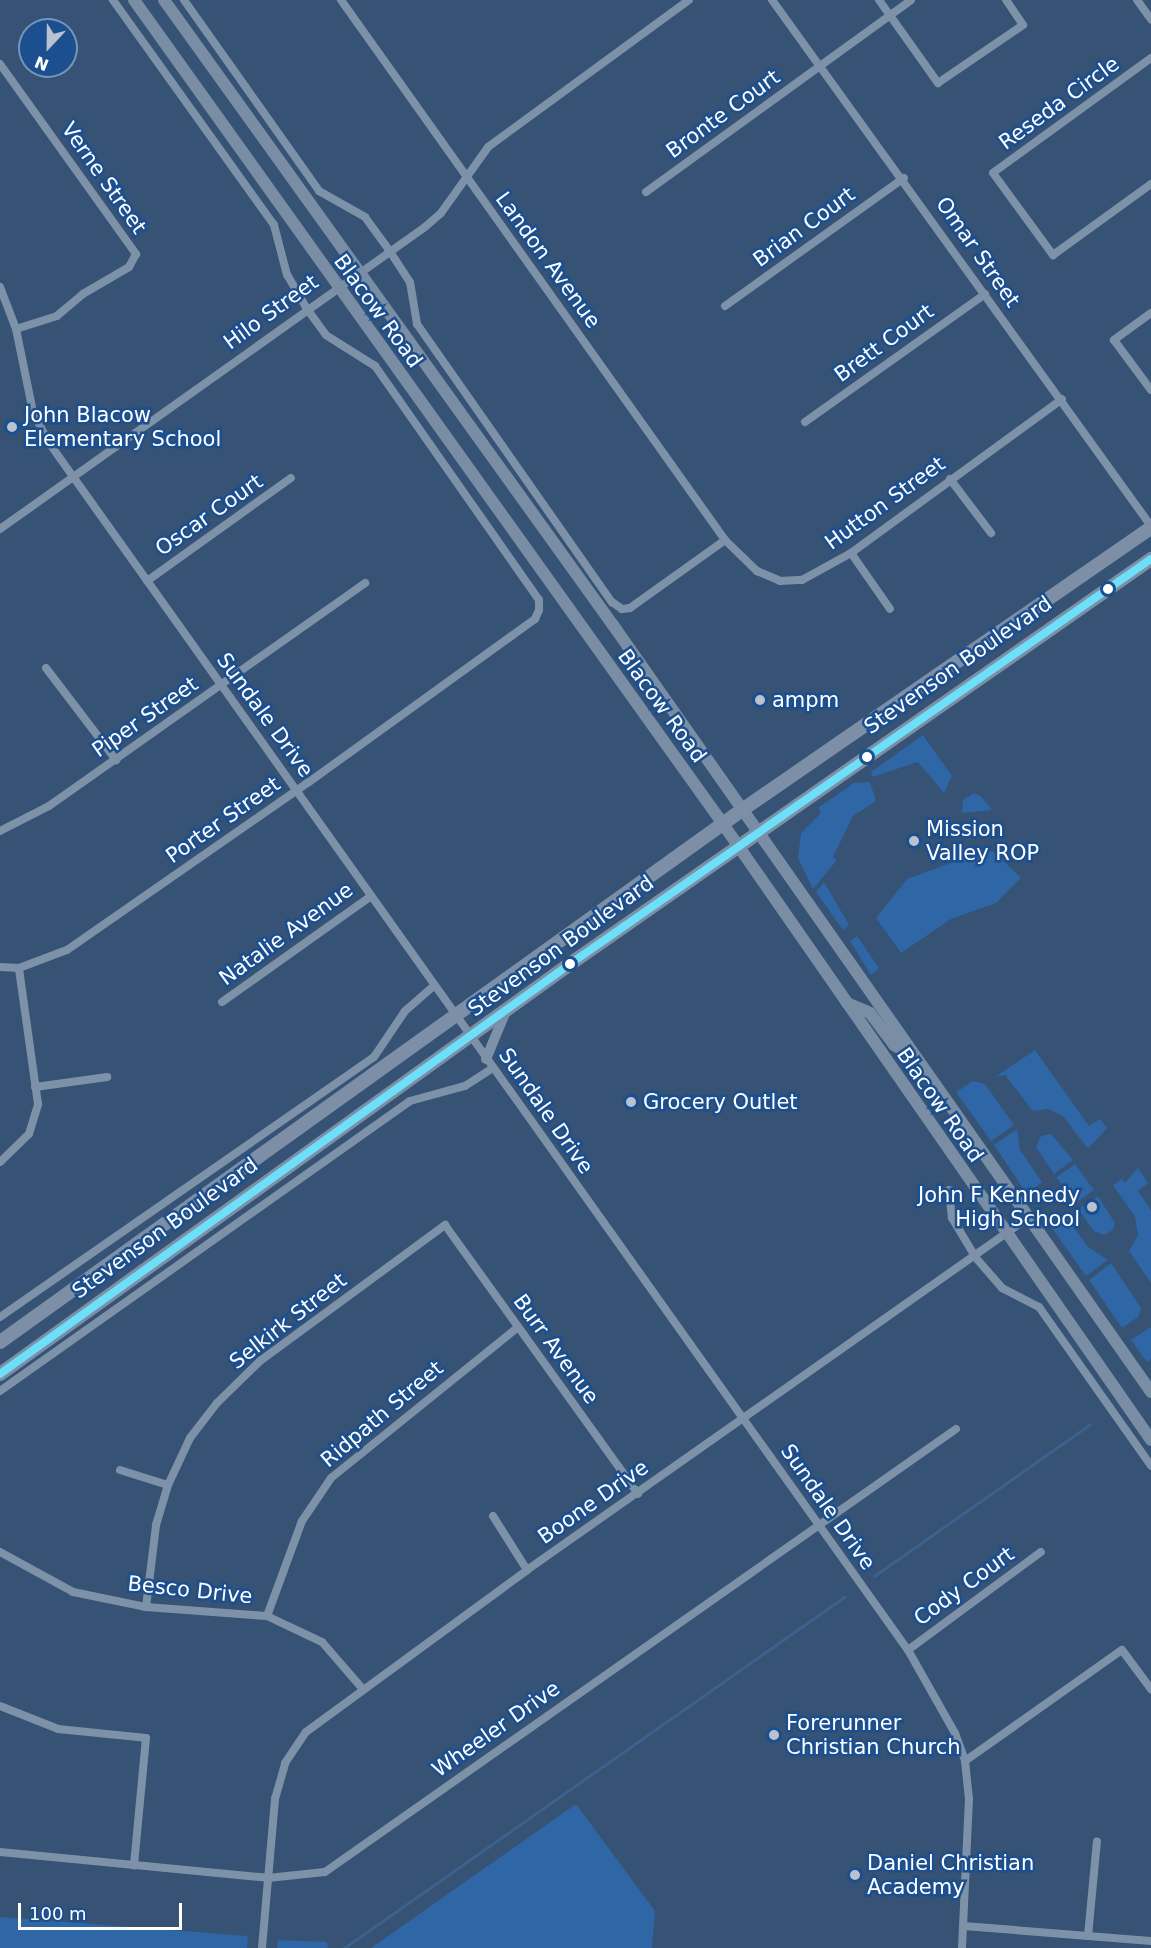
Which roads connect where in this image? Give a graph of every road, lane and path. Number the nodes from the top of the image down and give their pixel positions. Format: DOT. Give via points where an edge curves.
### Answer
graph roads {
  1 [pos="113,0"];
  2 [pos="134,0"];
  3 [pos="164,0"];
  4 [pos="184,0"];
  5 [pos="341,0"];
  6 [pos="689,0"];
  7 [pos="772,0"];
  8 [pos="879,0"];
  9 [pos="911,0"];
  10 [pos="1006,0"];
  11 [pos="1137,0"];
  12 [pos="888,16"];
  13 [pos="1151,19"];
  14 [pos="1151,58"];
  15 [pos="0,63"];
  16 [pos="821,64"];
  17 [pos="467,178"];
  18 [pos="904,178"];
  19 [pos="1151,184"];
  20 [pos="646,192"];
  21 [pos="388,250"];
  22 [pos="357,272"];
  23 [pos="0,287"];
  24 [pos="336,287"];
  25 [pos="984,294"];
  26 [pos="725,306"];
  27 [pos="307,309"];
  28 [pos="1151,313"];
  29 [pos="16,329"];
  30 [pos="1151,390"];
  31 [pos="1062,399"];
  32 [pos="805,422"];
  33 [pos="72,476"];
  34 [pos="291,478"];
  35 [pos="950,479"];
  36 [pos="1151,527"];
  37 [pos="0,529"];
  38 [pos="991,533"];
  39 [pos="725,540"];
  40 [pos="851,553"];
  41 [pos="1151,559"];
  42 [pos="147,581"];
  43 [pos="365,583"];
  44 [pos="890,609"];
  45 [pos="540,610"];
  46 [pos="46,668"];
  47 [pos="222,686"];
  48 [pos="116,760"];
  49 [pos="296,790"];
  50 [pos="742,810"];
  51 [pos="723,824"];
  52 [pos="0,831"];
  53 [pos="758,832"];
  54 [pos="738,846"];
  55 [pos="371,896"];
  56 [pos="0,967"];
  57 [pos="19,968"];
  58 [pos="434,986"];
  59 [pos="222,1002"];
  60 [pos="846,1002"];
  61 [pos="506,1011"];
  62 [pos="455,1016"];
  63 [pos="471,1037"];
  64 [pos="920,1061"];
  65 [pos="490,1063"];
  66 [pos="107,1077"];
  67 [pos="35,1087"];
  68 [pos="0,1162"];
  69 [pos="949,1190"];
  70 [pos="1029,1217"];
  71 [pos="445,1225"];
  72 [pos="1006,1235"];
  73 [pos="976,1258"];
  74 [pos="0,1317"];
  75 [pos="518,1327"];
  76 [pos="0,1342"];
  77 [pos="0,1374"];
  78 [pos="0,1391"];
  79 [pos="1151,1392"];
  80 [pos="744,1419"];
  81 [pos="956,1429"];
  82 [pos="1151,1440"];
  83 [pos="1151,1466"];
  84 [pos="120,1470"];
  85 [pos="168,1485"];
  86 [pos="638,1494"];
  87 [pos="493,1516"];
  88 [pos="818,1526"];
  89 [pos="0,1552"];
  90 [pos="1041,1552"];
  91 [pos="527,1569"];
  92 [pos="146,1607"];
  93 [pos="267,1616"];
  94 [pos="908,1650"];
  95 [pos="362,1688"];
  96 [pos="1151,1689"];
  97 [pos="0,1706"];
  98 [pos="965,1761"];
  99 [pos="1097,1841"];
  100 [pos="0,1852"];
  101 [pos="134,1865"];
  102 [pos="268,1878"];
  103 [pos="964,1926"];
  104 [pos="1088,1936"];
  105 [pos="1151,1941"];
  106 [pos="262,1948"];
  107 [pos="962,1948"];
  1 -- 27 [label="street, Blacow Road" via="274,225 287,275"];
  2 -- 24 [label="main road, Blacow Road"];
  3 -- 22 [label="main road, Blacow Road"];
  4 -- 21 [label="street, Blacow Road" via="320,191 365,217"];
  5 -- 17 [label="street, Landon Avenue"];
  6 -- 17 [label="street, Hilo Street" via="504,134 488,147"];
  7 -- 16 [label="street, Omar Street"];
  8 -- 12 [label="street"];
  9 -- 12 [label="street, Bronte Court"];
  10 -- 12 [label="street" via="1023,25 939,83"];
  11 -- 13 [label="street"];
  12 -- 16 [label="street, Bronte Court"];
  14 -- 19 [label="street, Reseda Circle" via="993,173 1053,255"];
  15 -- 29 [label="street, Verne Street" via="136,254 129,267 83,294 57,316"];
  16 -- 18 [label="street, Omar Street"];
  16 -- 20 [label="street, Bronte Court"];
  17 -- 21 [label="street, Hilo Street" via="441,213"];
  17 -- 39 [label="street, Landon Avenue"];
  18 -- 25 [label="street, Omar Street"];
  18 -- 26 [label="street, Brian Court"];
  21 -- 22 [label="street, Hilo Street"];
  21 -- 39 [label="street, Blacow Road" via="410,282 417,324 622,609"];
  22 -- 24 [label="street, Hilo Street"];
  22 -- 50 [label="main road, Blacow Road"];
  23 -- 29 [label="street, Sundale Drive"];
  24 -- 27 [label="street, Hilo Street"];
  24 -- 51 [label="main road, Blacow Road"];
  25 -- 31 [label="street, Omar Street"];
  25 -- 32 [label="street, Brett Court"];
  27 -- 33 [label="street, Hilo Street"];
  27 -- 45 [label="street, Blacow Road" via="326,335 375,366 539,600"];
  28 -- 30 [label="street" via="1114,340"];
  29 -- 33 [label="street, Sundale Drive" via="33,412"];
  31 -- 35 [label="street, Hutton Street"];
  31 -- 36 [label="street, Omar Street"];
  33 -- 37 [label="street, Hilo Street"];
  33 -- 42 [label="street, Sundale Drive"];
  34 -- 42 [label="street, Oscar Court"];
  35 -- 38 [label="street"];
  35 -- 40 [label="street, Hutton Street"];
  36 -- 50 [label="main road, Stevenson Boulevard"];
  39 -- 40 [label="street, Hutton Street" via="757,571 780,581 802,580"];
  40 -- 44 [label="street"];
  41 -- 53 [label="main road, Stevenson Boulevard"];
  42 -- 47 [label="street, Sundale Drive"];
  43 -- 47 [label="street, Piper Street"];
  45 -- 49 [label="street, Porter Street" via="535,619"];
  46 -- 48 [label="street"];
  47 -- 48 [label="street, Piper Street"];
  47 -- 49 [label="street, Sundale Drive"];
  48 -- 52 [label="street, Piper Street" via="21,824"];
  49 -- 55 [label="street, Sundale Drive"];
  49 -- 57 [label="street, Porter Street" via="67,950"];
  50 -- 51 [label="main road, Stevenson Boulevard"];
  50 -- 53 [label="main road, Blacow Road"];
  51 -- 54 [label="main road, Blacow Road"];
  51 -- 62 [label="main road, Stevenson Boulevard"];
  53 -- 54 [label="main road, Stevenson Boulevard"];
  53 -- 64 [label="main road, Blacow Road"];
  54 -- 60 [label="main road, Blacow Road"];
  54 -- 61 [label="main road, Stevenson Boulevard"];
  55 -- 58 [label="street, Sundale Drive"];
  55 -- 59 [label="street, Natalie Avenue"];
  56 -- 57 [label="street, Porter Street"];
  57 -- 67 [label="street"];
  58 -- 62 [label="street, Sundale Drive"];
  58 -- 74 [label="street, Stevenson Boulevard" via="405,1011 374,1057"];
  60 -- 64 [label="main road" via="870,1013 894,1045"];
  60 -- 72 [label="main road, Blacow Road"];
  61 -- 63 [label="main road, Stevenson Boulevard"];
  61 -- 65 [label="street"];
  62 -- 63 [label="street, Sundale Drive"];
  62 -- 76 [label="main road, Stevenson Boulevard"];
  63 -- 65 [label="street, Sundale Drive"];
  63 -- 77 [label="main road, Stevenson Boulevard"];
  64 -- 70 [label="main road, Blacow Road"];
  65 -- 78 [label="street, Stevenson Boulevard" via="465,1086 410,1101"];
  65 -- 80 [label="street, Sundale Drive"];
  66 -- 67 [label="street"];
  67 -- 68 [label="street" via="38,1104 29,1134"];
  69 -- 73 [label="street, Blacow Road" via="952,1218"];
  70 -- 72 [label="street, Boone Drive"];
  70 -- 79 [label="main road, Blacow Road"];
  71 -- 75 [label="street, Burr Avenue"];
  71 -- 85 [label="street, Selkirk Street" via="260,1361 190,1438"];
  72 -- 73 [label="street, Boone Drive"];
  72 -- 82 [label="main road, Blacow Road"];
  73 -- 80 [label="street, Boone Drive"];
  73 -- 83 [label="street, Blacow Road" via="1002,1288 1039,1307"];
  75 -- 86 [label="street, Burr Avenue"];
  75 -- 93 [label="street, Ridpath Street" via="332,1478 302,1521"];
  80 -- 86 [label="street, Boone Drive"];
  80 -- 88 [label="street, Sundale Drive"];
  81 -- 88 [label="street, Wheeler Drive"];
  84 -- 85 [label="street"];
  85 -- 92 [label="street, Selkirk Street" via="156,1525"];
  86 -- 91 [label="street, Boone Drive"];
  87 -- 91 [label="street"];
  88 -- 94 [label="street, Sundale Drive"];
  88 -- 102 [label="street, Wheeler Drive" via="325,1872"];
  89 -- 92 [label="street, Besco Drive" via="73,1592"];
  90 -- 94 [label="street, Cody Court"];
  91 -- 95 [label="street, Boone Drive"];
  92 -- 93 [label="street, Besco Drive"];
  93 -- 95 [label="street, Besco Drive" via="322,1642"];
  94 -- 98 [label="street, Sundale Drive" via="956,1732"];
  95 -- 102 [label="street, Boone Drive" via="306,1731 285,1763 275,1800"];
  96 -- 98 [label="street" via="1122,1650"];
  97 -- 101 [label="street" via="58,1729 146,1738"];
  98 -- 103 [label="street, Sundale Drive" via="969,1799"];
  99 -- 104 [label="street"];
  100 -- 101 [label="street, Wheeler Drive"];
  101 -- 102 [label="street, Wheeler Drive"];
  102 -- 106 [label="street, Boone Drive"];
  103 -- 104 [label="street"];
  103 -- 107 [label="street, Sundale Drive"];
  104 -- 105 [label="street"];
}
